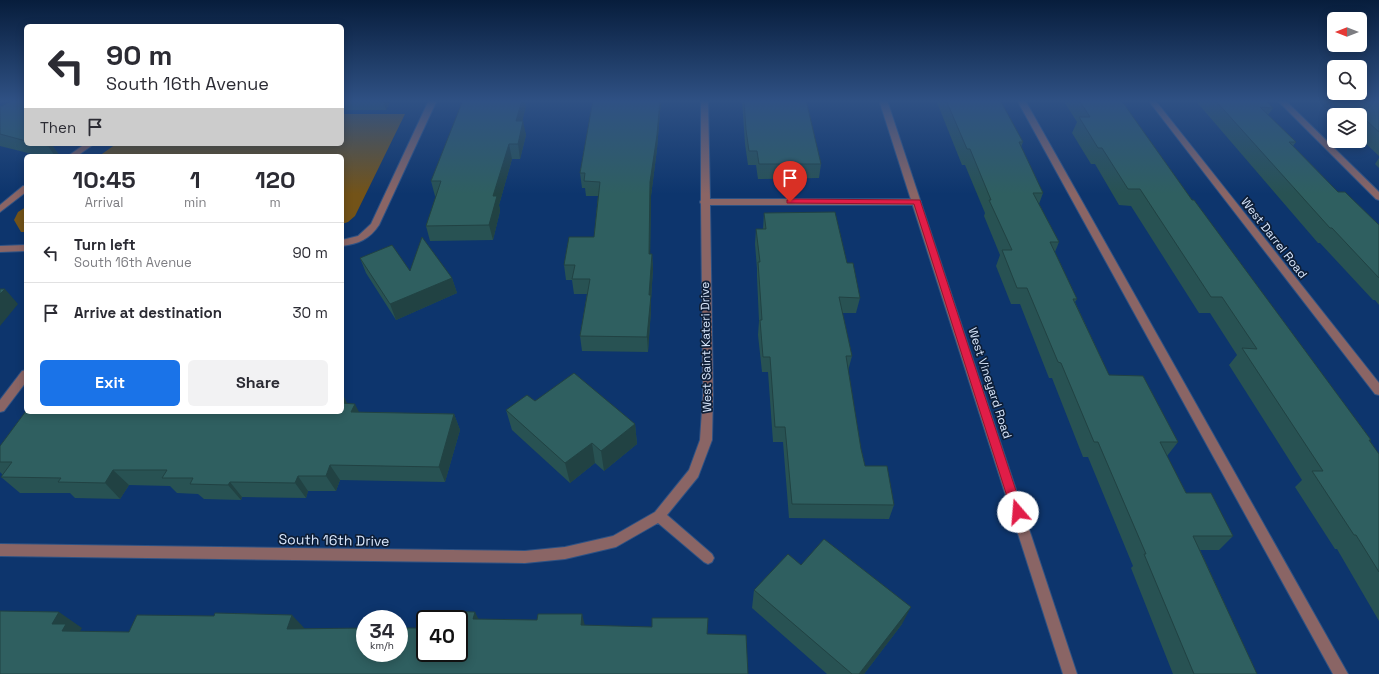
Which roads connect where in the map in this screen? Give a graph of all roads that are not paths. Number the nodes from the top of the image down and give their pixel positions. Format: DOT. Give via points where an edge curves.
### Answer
graph roads {
  1 [pos="418,131"];
  2 [pos="704,131"];
  3 [pos="893,131"];
  4 [pos="1038,131"];
  5 [pos="1175,131"];
  6 [pos="1313,131"];
  7 [pos="87,146"];
  8 [pos="75,154"];
  9 [pos="24,190"];
  10 [pos="1379,197"];
  11 [pos="704,202"];
  12 [pos="917,202"];
  13 [pos="0,209"];
  14 [pos="344,243"];
  15 [pos="24,248"];
  16 [pos="0,249"];
  17 [pos="24,377"];
  18 [pos="1379,391"];
  19 [pos="0,408"];
  20 [pos="660,516"];
  21 [pos="0,550"];
  22 [pos="708,558"];
  23 [pos="1070,674"];
  24 [pos="1341,674"];
  1 -- 14 [label="street" via="375,225 364,238"];
  2 -- 11 [label="street, West Saint Kateri Drive"];
  3 -- 12 [label="street, West Vineyard Road"];
  4 -- 24 [label="street"];
  5 -- 18 [label="street, West Darrel Road"];
  6 -- 10 [label="street"];
  7 -- 8 [label="street"];
  9 -- 13 [label="street"];
  11 -- 12 [label="street"];
  11 -- 20 [label="street, West Saint Kateri Drive" via="708,395 706,440 694,474"];
  12 -- 23 [label="street, West Vineyard Road"];
  15 -- 16 [label="street"];
  17 -- 19 [label="street"];
  20 -- 21 [label="street, South 16th Drive" via="616,541 565,553 525,557"];
  20 -- 22 [label="street"];
}
